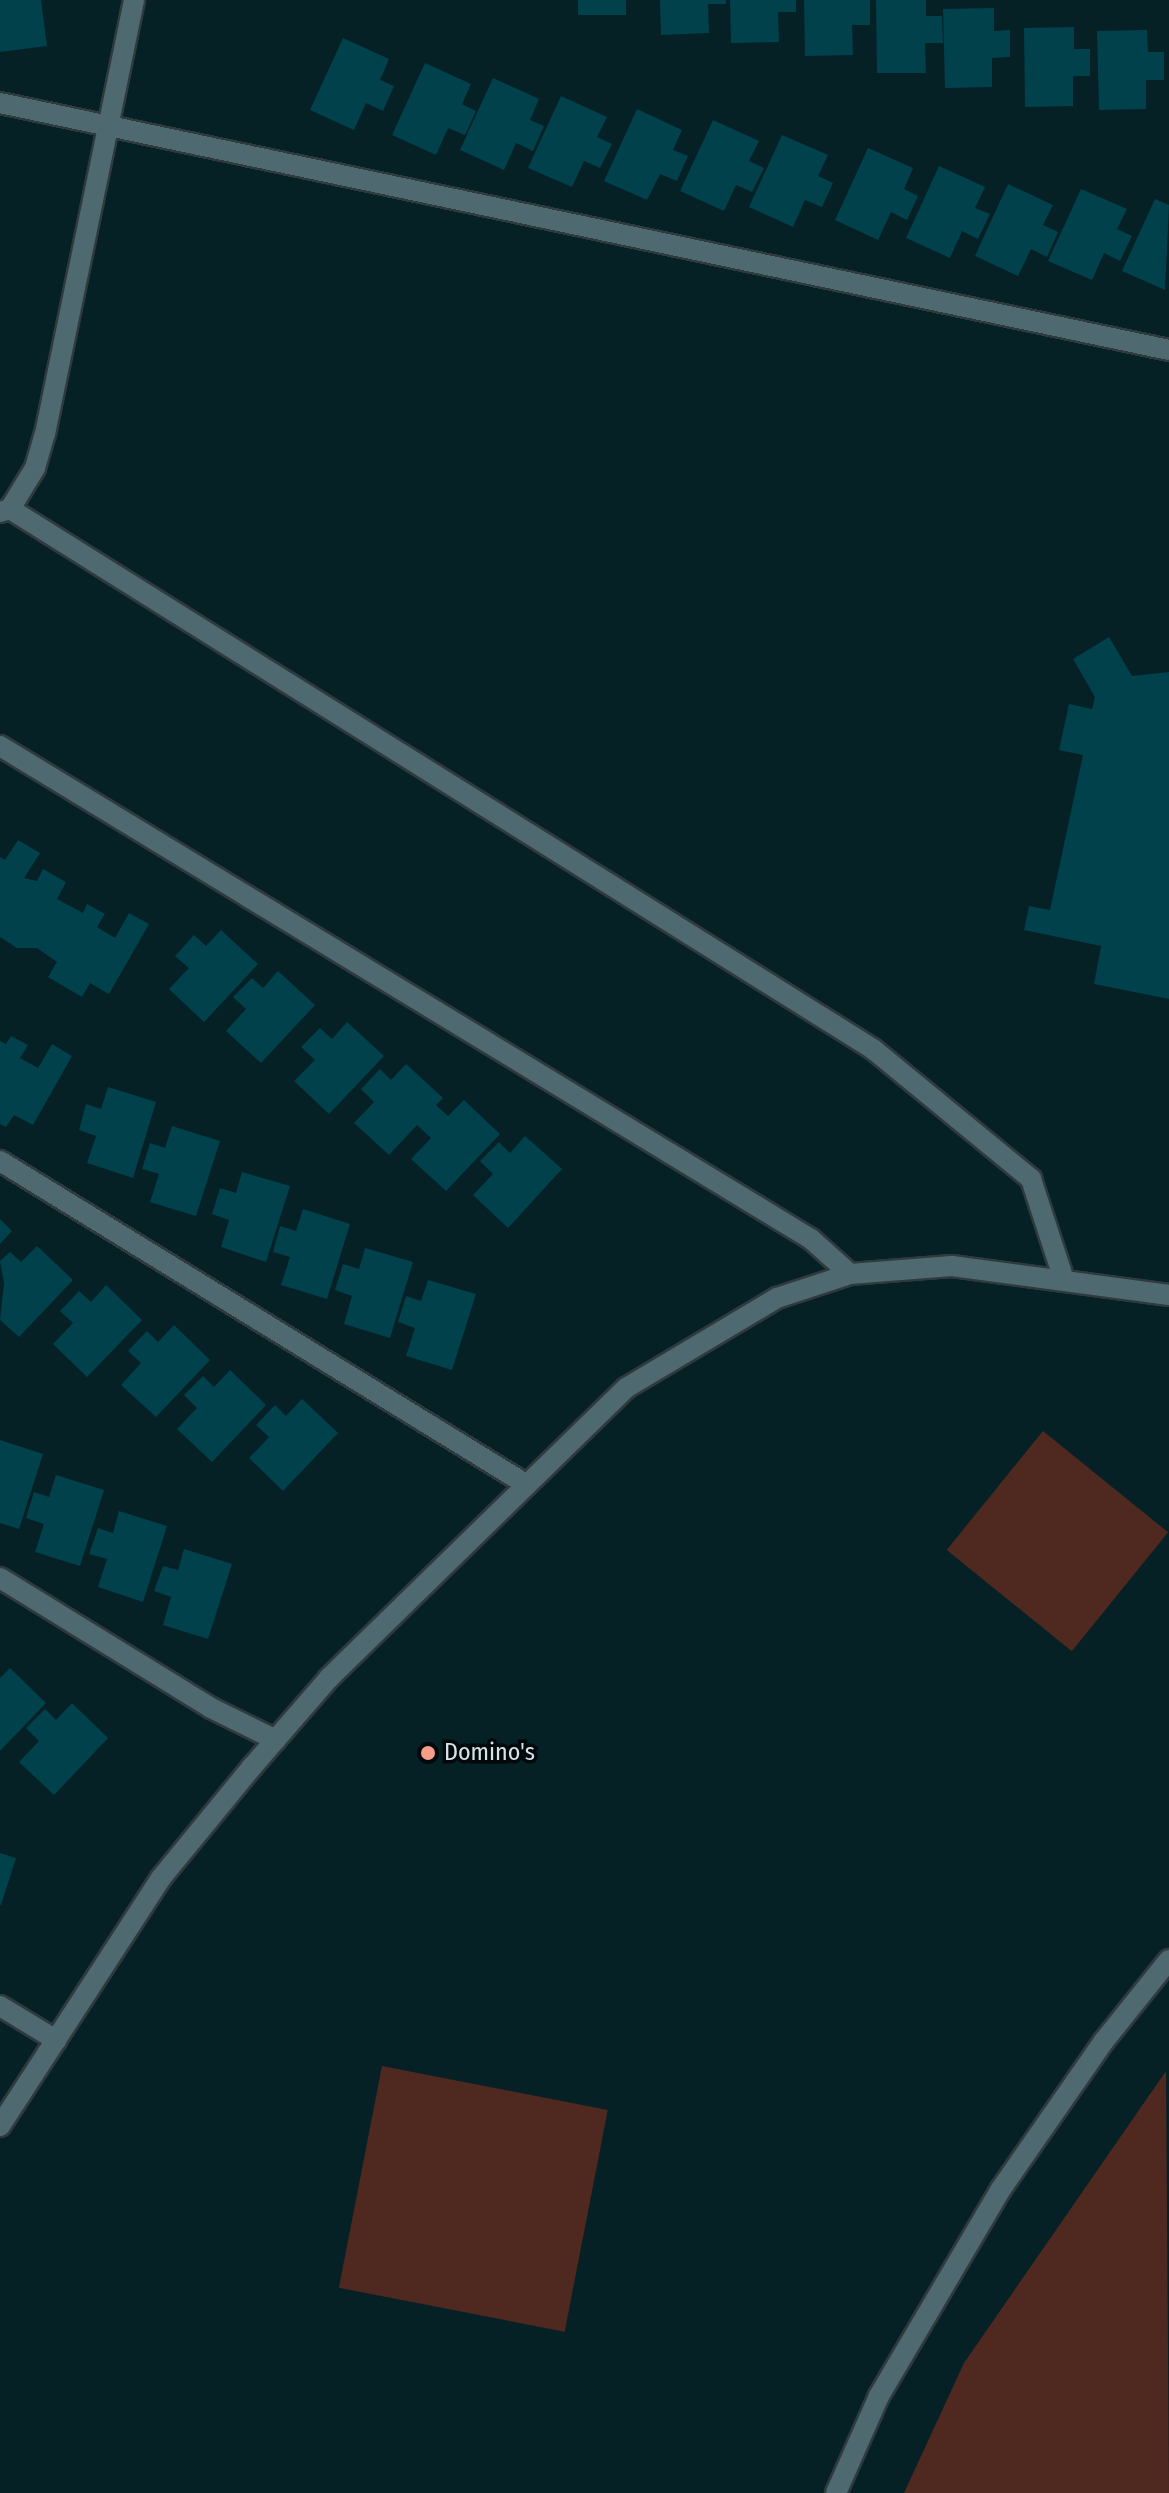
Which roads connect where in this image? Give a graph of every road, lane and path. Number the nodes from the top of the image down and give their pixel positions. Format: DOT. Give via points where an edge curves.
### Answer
graph roads {
  1 [pos="134,0"];
  2 [pos="0,103"];
  3 [pos="108,126"];
  4 [pos="1169,350"];
  5 [pos="5,510"];
  6 [pos="0,746"];
  7 [pos="0,1161"];
  8 [pos="850,1274"];
  9 [pos="1063,1277"];
  10 [pos="1169,1295"];
  11 [pos="524,1483"];
  12 [pos="0,1578"];
  13 [pos="276,1740"];
  14 [pos="1169,1960"];
  15 [pos="0,2006"];
  16 [pos="56,2040"];
  17 [pos="0,2126"];
  18 [pos="836,2493"];
  1 -- 3 [label="street"];
  2 -- 3 [label="street"];
  3 -- 4 [label="street"];
  3 -- 5 [label="street" via="45,434 35,468"];
  5 -- 9 [label="street" via="873,1049 1031,1179"];
  6 -- 8 [label="street" via="811,1239"];
  7 -- 11 [label="street"];
  8 -- 9 [label="street" via="952,1266"];
  8 -- 11 [label="street" via="777,1298 626,1388"];
  9 -- 10 [label="street"];
  11 -- 13 [label="street" via="329,1678"];
  12 -- 13 [label="street" via="211,1708"];
  13 -- 16 [label="street" via="161,1878"];
  14 -- 18 [label="street" via="1104,2041 1001,2189 879,2396"];
  15 -- 16 [label="street"];
  16 -- 17 [label="street"];
}
